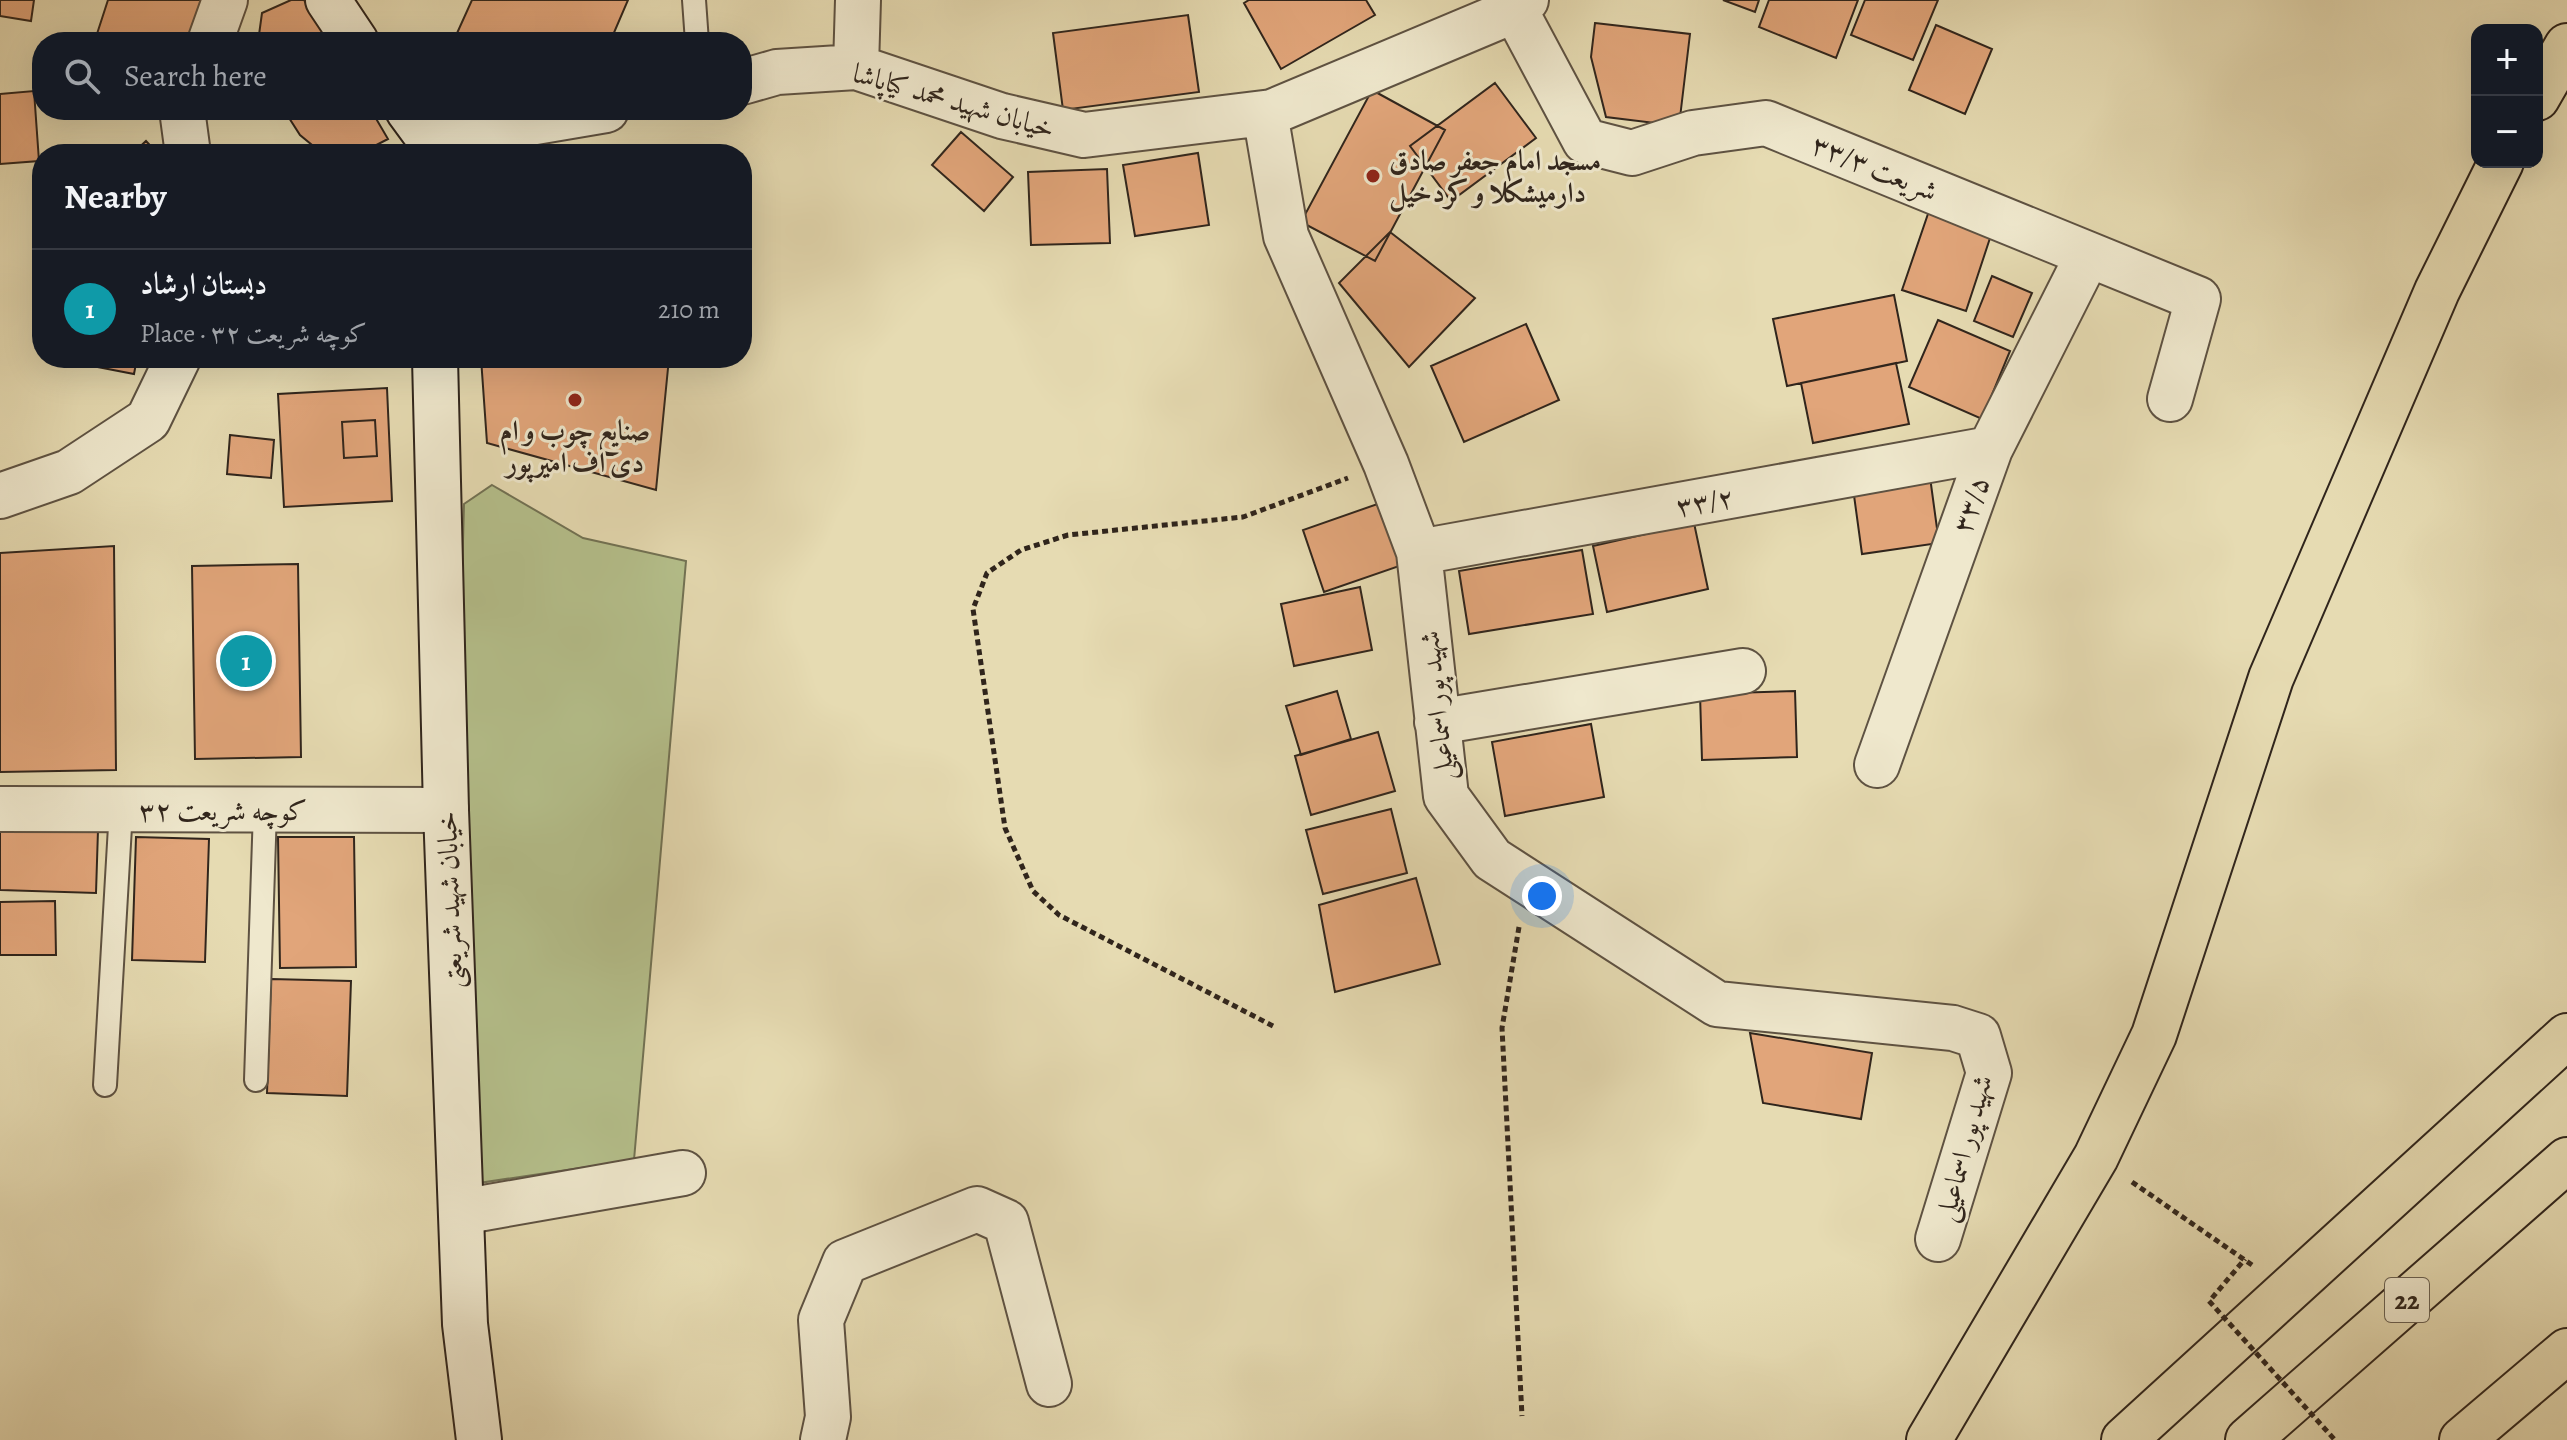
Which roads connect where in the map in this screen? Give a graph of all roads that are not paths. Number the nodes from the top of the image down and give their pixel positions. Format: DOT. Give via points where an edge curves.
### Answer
graph roads {
  1 [pos="225,0"];
  2 [pos="328,0"];
  3 [pos="694,0"];
  4 [pos="858,0"];
  5 [pos="1520,5"];
  6 [pos="214,32"];
  7 [pos="349,32"];
  8 [pos="696,32"];
  9 [pos="2567,46"];
  10 [pos="856,67"];
  11 [pos="752,79"];
  12 [pos="2538,96"];
  13 [pos="1265,113"];
  14 [pos="183,120"];
  15 [pos="533,120"];
  16 [pos="423,135"];
  17 [pos="187,144"];
  18 [pos="2498,168"];
  19 [pos="2088,255"];
  20 [pos="173,368"];
  21 [pos="435,368"];
  22 [pos="2170,399"];
  23 [pos="1990,449"];
  24 [pos="0,496"];
  25 [pos="1419,552"];
  26 [pos="1743,671"];
  27 [pos="1437,722"];
  28 [pos="1877,765"];
  29 [pos="0,809"];
  30 [pos="121,809"];
  31 [pos="265,810"];
  32 [pos="446,810"];
  33 [pos="2567,1036"];
  34 [pos="256,1080"];
  35 [pos="105,1085"];
  36 [pos="2567,1160"];
  37 [pos="683,1173"];
  38 [pos="461,1212"];
  39 [pos="1938,1239"];
  40 [pos="2567,1351"];
  41 [pos="1049,1384"];
  42 [pos="2483,1432"];
  43 [pos="479,1440"];
  44 [pos="823,1440"];
  45 [pos="1929,1440"];
  46 [pos="2124,1440"];
  47 [pos="2248,1440"];
  1 -- 6 [label="street"];
  2 -- 7 [label="street"];
  3 -- 8 [label="lane"];
  4 -- 10 [label="street"];
  5 -- 13 [label="street, خیابان شهید محمد کیاپاشا"];
  5 -- 19 [label="street, شریعت ۳۳/۳" via="1585,141 1632,153 1693,133 1766,123"];
  9 -- 12 [label="highway"];
  10 -- 11 [label="street, خیابان شهید محمد کیاپاشا" via="777,72"];
  10 -- 13 [label="street, خیابان شهید محمد کیاپاشا" via="1002,116 1084,135"];
  13 -- 25 [label="street, شهید پور اسماعیلی" via="1286,236"];
  14 -- 17 [label="street"];
  15 -- 16 [label="street"];
  18 -- 45 [label="highway" via="2437,291 2271,678 2154,1035 2096,1157"];
  19 -- 22 [label="street, شریعت ۳۳/۳" via="2198,299"];
  19 -- 23 [label="street, ۳۳/۵"];
  20 -- 24 [label="street" via="148,420 69,472"];
  21 -- 32 [label="street, خیابان شهید شریعتی"];
  23 -- 25 [label="street, ۳۳/۲"];
  23 -- 28 [label="street, ۳۳/۵"];
  25 -- 27 [label="street, شهید پور اسماعیلی"];
  26 -- 27 [label="street"];
  27 -- 39 [label="street, شهید پور اسماعیلی" via="1446,796 1492,859 1717,1004 1953,1028 1978,1036 1989,1073"];
  29 -- 30 [label="street, کوچه شریعت ۳۲"];
  30 -- 31 [label="street, کوچه شریعت ۳۲"];
  30 -- 35 [label="lane"];
  31 -- 32 [label="street, کوچه شریعت ۳۲"];
  31 -- 34 [label="lane"];
  32 -- 38 [label="street, خیابان شهید شریعتی"];
  33 -- 46 [label="highway"];
  36 -- 47 [label="highway, 22"];
  37 -- 38 [label="street"];
  38 -- 43 [label="street, خیابان شهید شریعتی" via="465,1324"];
  40 -- 42 [label="highway"];
  41 -- 44 [label="street" via="1006,1222 977,1209 845,1262 821,1320 828,1417"];
}
